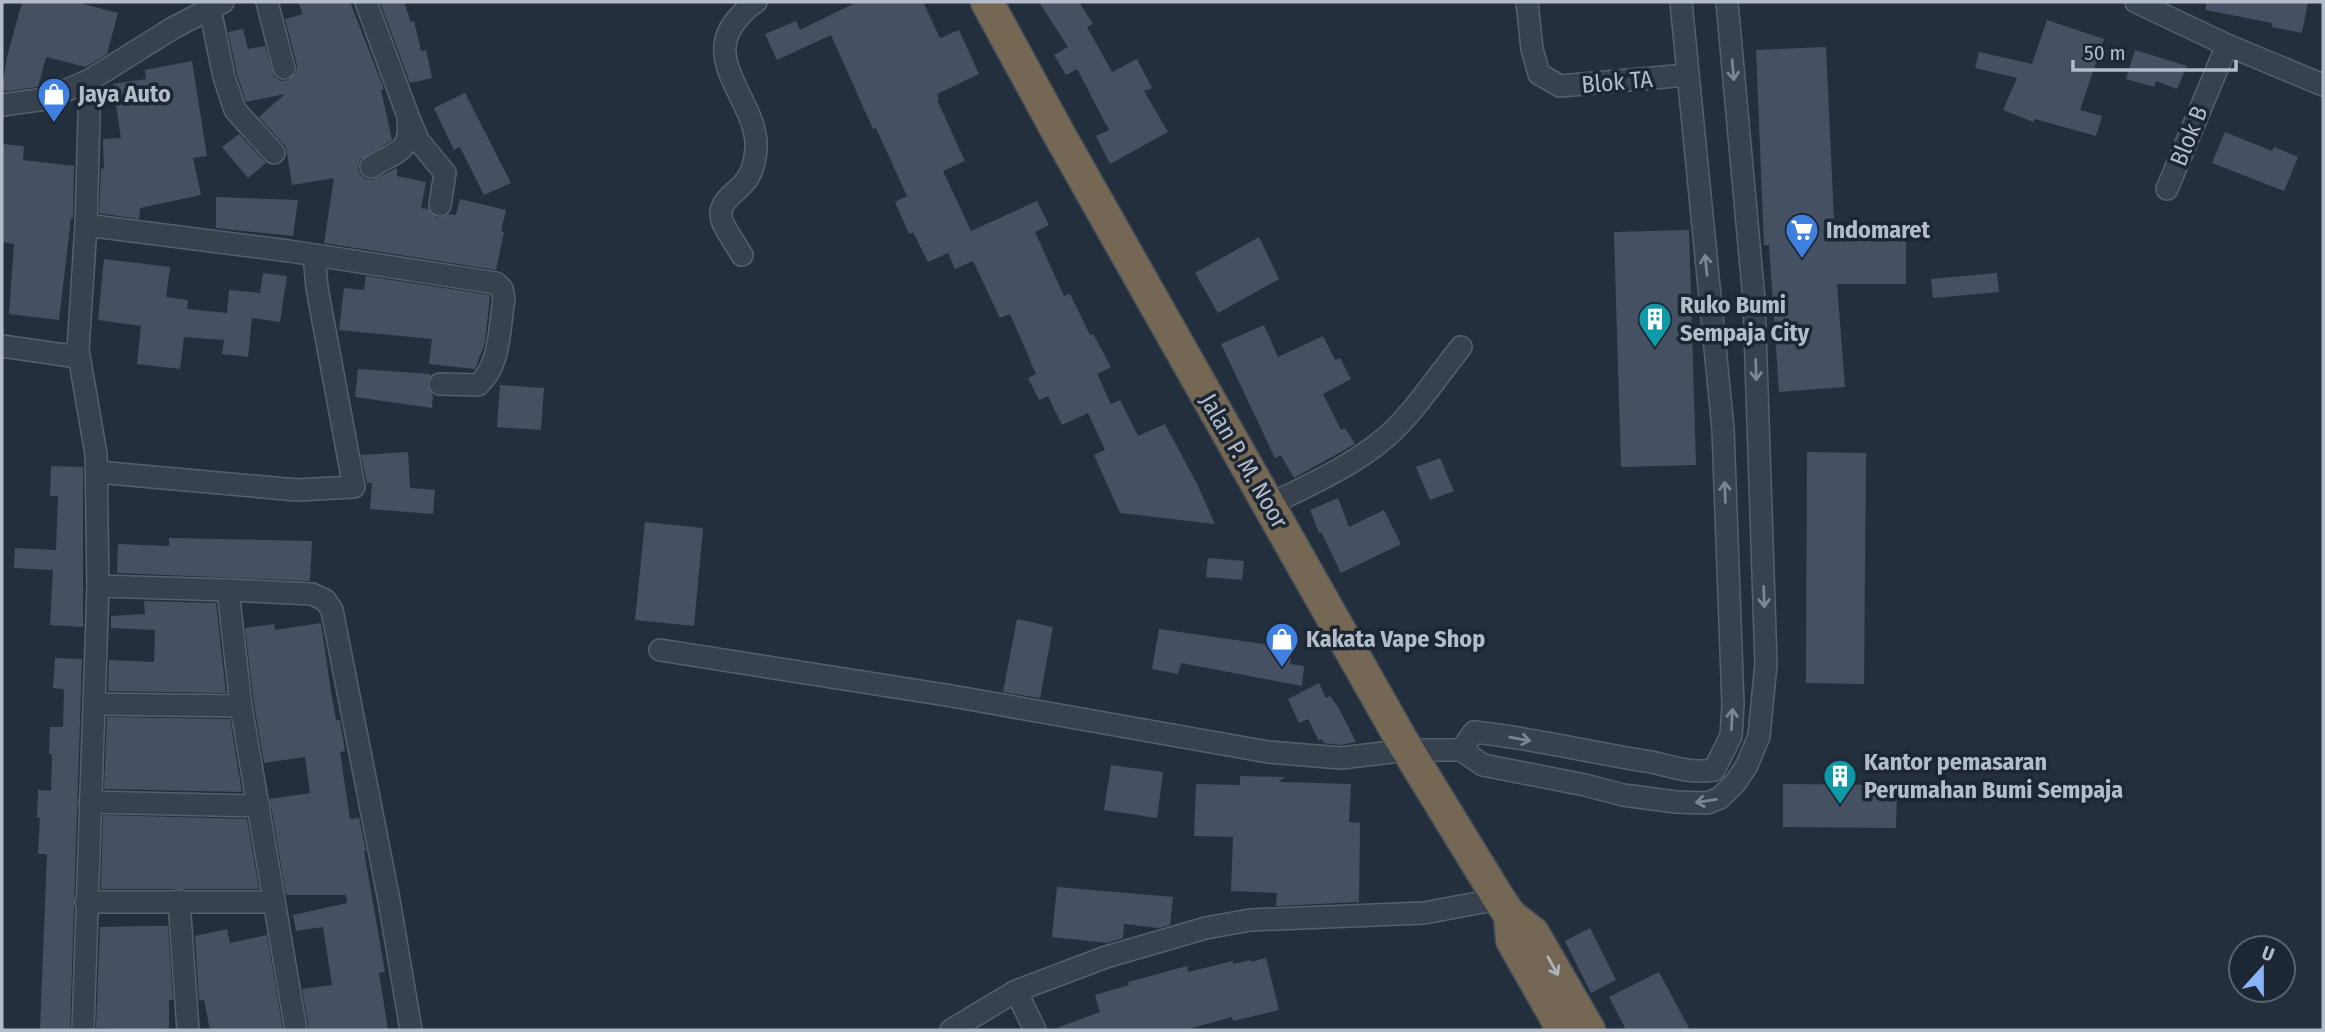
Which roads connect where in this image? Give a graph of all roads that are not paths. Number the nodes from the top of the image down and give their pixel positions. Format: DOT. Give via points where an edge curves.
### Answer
graph roads {
  1 [pos="267,2"];
  2 [pos="366,2"];
  3 [pos="756,2"];
  4 [pos="987,2"];
  5 [pos="1527,2"];
  6 [pos="1681,2"];
  7 [pos="1727,2"];
  8 [pos="2136,2"];
  9 [pos="203,11"];
  10 [pos="2227,45"];
  11 [pos="284,68"];
  12 [pos="1687,75"];
  13 [pos="90,80"];
  14 [pos="2323,85"];
  15 [pos="2,105"];
  16 [pos="408,116"];
  17 [pos="274,153"];
  18 [pos="371,167"];
  19 [pos="2167,189"];
  20 [pos="440,205"];
  21 [pos="86,225"];
  22 [pos="303,253"];
  23 [pos="742,255"];
  24 [pos="2,346"];
  25 [pos="1461,347"];
  26 [pos="78,357"];
  27 [pos="440,384"];
  28 [pos="97,472"];
  29 [pos="1269,505"];
  30 [pos="98,586"];
  31 [pos="229,590"];
  32 [pos="660,650"];
  33 [pos="94,704"];
  34 [pos="241,706"];
  35 [pos="1409,750"];
  36 [pos="1461,750"];
  37 [pos="1714,770"];
  38 [pos="1736,782"];
  39 [pos="90,802"];
  40 [pos="259,806"];
  41 [pos="179,901"];
  42 [pos="86,902"];
  43 [pos="274,902"];
  44 [pos="1505,907"];
  45 [pos="1016,991"];
  46 [pos="83,1030"];
  47 [pos="188,1030"];
  48 [pos="296,1030"];
  49 [pos="411,1030"];
  50 [pos="951,1030"];
  51 [pos="1035,1030"];
  52 [pos="1563,1030"];
  53 [pos="1589,1030"];
  1 -- 11 [label="street"];
  2 -- 16 [label="street"];
  3 -- 23 [label="street" via="732,25 723,45 755,139 753,167 722,206 722,221"];
  4 -- 29 [label="highway, Jalan P. M. Noor"];
  5 -- 12 [label="street, Blok TA" via="1539,74 1560,86"];
  6 -- 12 [label="street"];
  7 -- 38 [label="street, one-way" via="1754,300 1766,664 1759,736"];
  8 -- 10 [label="street"];
  9 -- 13 [label="street"];
  9 -- 17 [label="street" via="235,110"];
  10 -- 14 [label="street"];
  10 -- 19 [label="street, Blok B"];
  37 -- 12 [label="street, one-way" via="1731,736 1733,705 1723,429"];
  13 -- 15 [label="street" via="46,99"];
  13 -- 21 [label="street"];
  16 -- 18 [label="street" via="407,145"];
  16 -- 20 [label="street" via="418,140 445,173"];
  21 -- 22 [label="street"];
  21 -- 26 [label="street"];
  22 -- 27 [label="street" via="496,283 504,299 489,376 478,385"];
  22 -- 28 [label="street" via="317,288 354,487 297,491"];
  24 -- 26 [label="street"];
  25 -- 29 [label="street" via="1380,443"];
  26 -- 28 [label="street"];
  28 -- 30 [label="street"];
  29 -- 35 [label="highway, Jalan P. M. Noor"];
  30 -- 31 [label="street"];
  30 -- 33 [label="street"];
  31 -- 34 [label="street"];
  31 -- 49 [label="street" via="312,594 332,610"];
  32 -- 35 [label="street" via="952,695 1268,752 1341,758"];
  33 -- 34 [label="street"];
  33 -- 39 [label="street"];
  34 -- 40 [label="street"];
  35 -- 36 [label="street"];
  35 -- 44 [label="highway, Jalan P. M. Noor"];
  36 -- 37 [label="street, one-way" via="1474,732 1694,773"];
  38 -- 36 [label="street, one-way" via="1720,798 1707,803 1676,802 1501,770 1483,765"];
  37 -- 38 [label="street"];
  39 -- 40 [label="street"];
  39 -- 42 [label="street"];
  40 -- 43 [label="street"];
  41 -- 42 [label="street"];
  41 -- 43 [label="street"];
  41 -- 47 [label="street"];
  42 -- 46 [label="street"];
  43 -- 48 [label="street"];
  44 -- 45 [label="street" via="1250,920 1106,957"];
  44 -- 52 [label="highway, Jalan P. M. Noor" via="1512,940"];
  44 -- 53 [label="highway, Jalan P. M. Noor, one-way" via="1533,933"];
  45 -- 50 [label="street"];
  45 -- 51 [label="street"];
}
